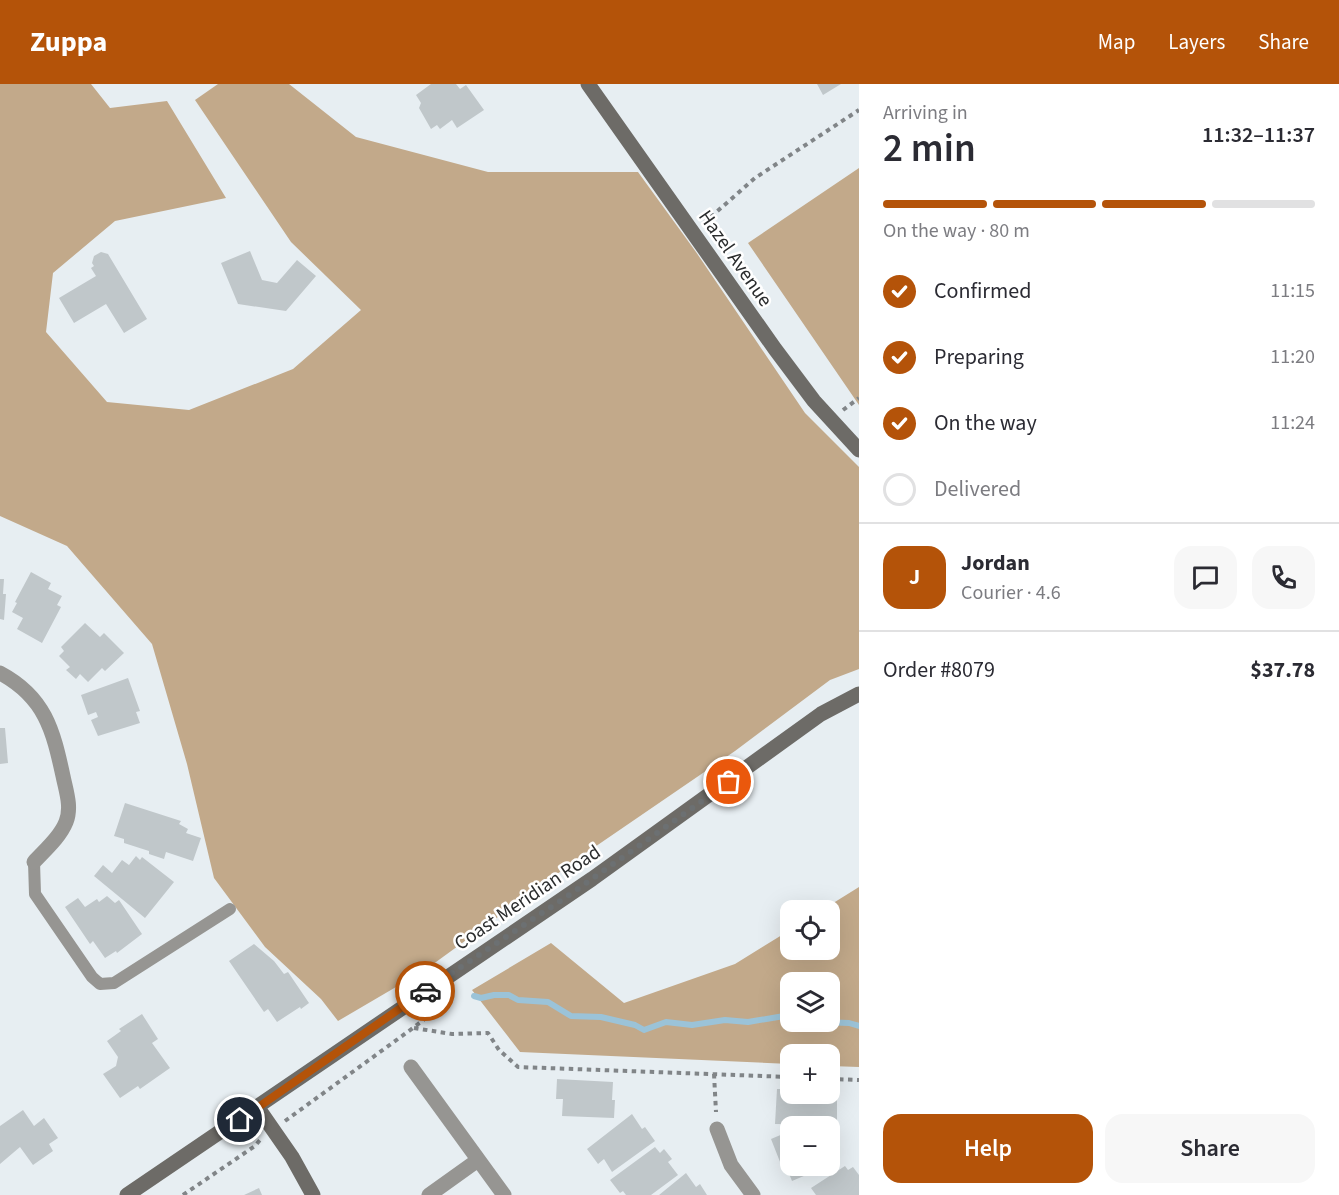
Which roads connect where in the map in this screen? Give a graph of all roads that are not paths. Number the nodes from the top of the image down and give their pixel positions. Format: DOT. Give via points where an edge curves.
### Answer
graph roads {
  1 [pos="588,84"];
  2 [pos="859,450"];
  3 [pos="0,674"];
  4 [pos="859,694"];
  5 [pos="34,862"];
  6 [pos="230,909"];
  7 [pos="411,1067"];
  8 [pos="258,1108"];
  9 [pos="717,1129"];
  10 [pos="478,1160"];
  11 [pos="127,1195"];
  12 [pos="313,1195"];
  13 [pos="429,1195"];
  14 [pos="504,1195"];
  15 [pos="753,1195"];
  1 -- 2 [label="street, Hazel Avenue" via="799,381"];
  3 -- 5 [label="street" via="26,692 48,720 68,799 64,825"];
  4 -- 8 [label="street, Coast Meridian Road" via="821,714 584,885"];
  5 -- 6 [label="lane" via="35,894 100,984 114,983"];
  7 -- 10 [label="street"];
  8 -- 11 [label="street, Coast Meridian Road"];
  8 -- 12 [label="street"];
  9 -- 15 [label="street" via="731,1165"];
  10 -- 13 [label="street"];
  10 -- 14 [label="street"];
}
